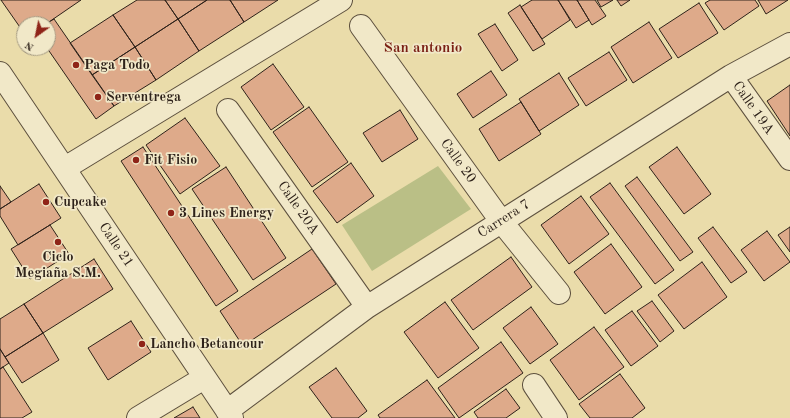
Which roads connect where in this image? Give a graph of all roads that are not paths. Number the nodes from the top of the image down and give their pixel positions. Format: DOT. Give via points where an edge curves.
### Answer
graph roads {
  1 [pos="340,0"];
  2 [pos="361,26"];
  3 [pos="790,44"];
  4 [pos="0,73"];
  5 [pos="731,76"];
  6 [pos="228,110"];
  7 [pos="790,159"];
  8 [pos="65,168"];
  9 [pos="501,221"];
  10 [pos="559,293"];
  11 [pos="367,307"];
  12 [pos="204,378"];
  13 [pos="534,385"];
  14 [pos="230,414"];
  15 [pos="138,418"];
  16 [pos="556,418"];
  1 -- 8 [label="street"];
  2 -- 9 [label="street, Calle 20"];
  3 -- 5 [label="street, Carrera 7"];
  4 -- 8 [label="street, Calle 21"];
  5 -- 7 [label="street, Calle 19A"];
  5 -- 9 [label="street, Carrera 7"];
  6 -- 11 [label="street, Calle 20A"];
  8 -- 12 [label="street, Calle 21"];
  9 -- 10 [label="street, Calle 20"];
  9 -- 11 [label="street, Carrera 7"];
  11 -- 14 [label="street, Carrera 7"];
  12 -- 14 [label="street, Calle 21"];
  12 -- 15 [label="street"];
  13 -- 16 [label="street"];
}
